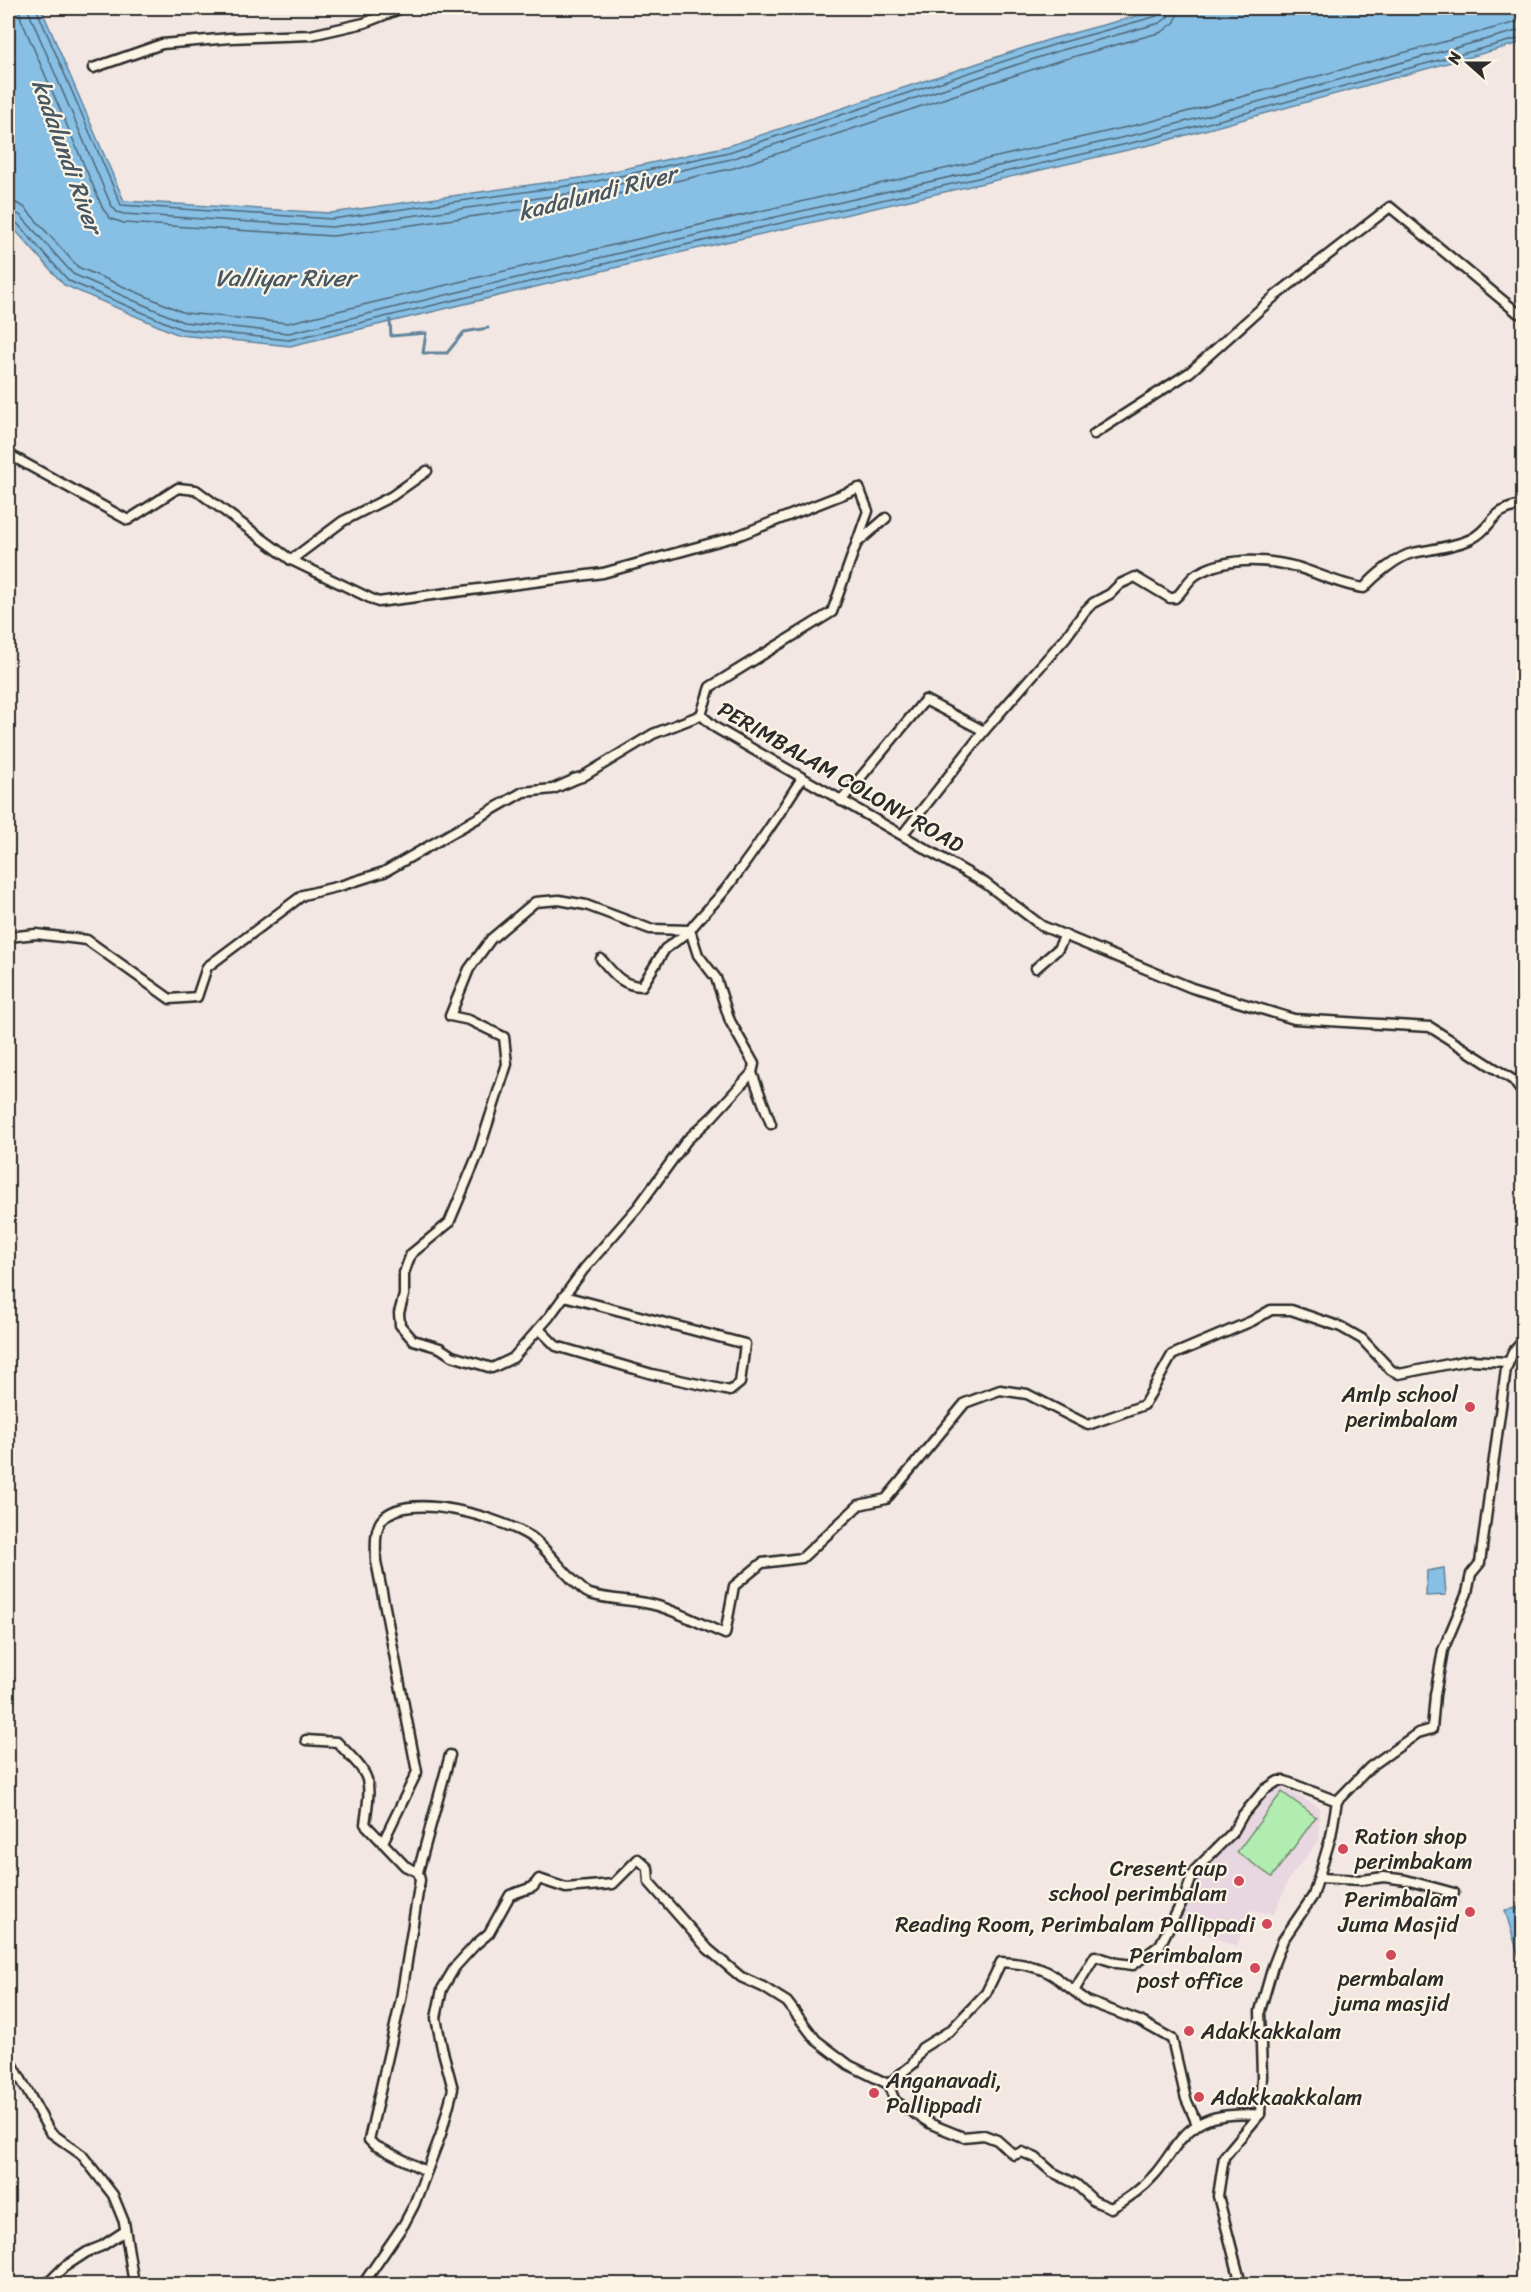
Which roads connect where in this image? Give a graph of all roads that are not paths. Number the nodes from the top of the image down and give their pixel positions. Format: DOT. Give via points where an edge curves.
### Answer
graph roads {
  1 [pos="402,8"];
  2 [pos="93,68"];
  3 [pos="1524,313"];
  4 [pos="1094,434"];
  5 [pos="8,454"];
  6 [pos="427,471"];
  7 [pos="1524,505"];
  8 [pos="886,518"];
  9 [pos="856,543"];
  10 [pos="291,560"];
  11 [pos="701,715"];
  12 [pos="984,731"];
  13 [pos="578,778"];
  14 [pos="802,778"];
  15 [pos="564,781"];
  16 [pos="840,801"];
  17 [pos="903,834"];
  18 [pos="690,930"];
  19 [pos="1065,935"];
  20 [pos="8,937"];
  21 [pos="602,958"];
  22 [pos="1036,968"];
  23 [pos="752,1073"];
  24 [pos="1524,1095"];
  25 [pos="771,1124"];
  26 [pos="564,1296"];
  27 [pos="538,1329"];
  28 [pos="1524,1340"];
  29 [pos="1508,1362"];
  30 [pos="306,1740"];
  31 [pos="450,1755"];
  32 [pos="1337,1801"];
  33 [pos="383,1842"];
  34 [pos="418,1872"];
  35 [pos="1319,1878"];
  36 [pos="1454,1893"];
  37 [pos="1074,1991"];
  38 [pos="8,2056"];
  39 [pos="888,2084"];
  40 [pos="1260,2114"];
  41 [pos="1197,2124"];
  42 [pos="426,2171"];
  43 [pos="125,2231"];
  44 [pos="47,2284"];
  45 [pos="134,2284"];
  46 [pos="363,2284"];
  47 [pos="1241,2284"];
  1 -- 2 [label="street" via="364,23 311,35 162,44"];
  3 -- 4 [label="street" via="1518,313 1390,207 1275,296 1190,372"];
  5 -- 10 [label="street, PERIMBALAM COLONY ROAD" via="129,520 178,488 196,490"];
  6 -- 10 [label="street" via="393,496 343,521"];
  7 -- 12 [label="street" via="1496,514 1482,532 1470,539 1410,554 1364,588 1297,567 1258,561 1230,562 1197,574 1175,598 1135,577 1129,578 1085,611"];
  8 -- 9 [label="street"];
  9 -- 10 [label="street, PERIMBALAM COLONY ROAD" via="868,511 859,488 737,536 603,573 540,583 378,602"];
  9 -- 11 [label="street, PERIMBALAM COLONY ROAD" via="832,612 710,687"];
  11 -- 13 [label="street" via="653,734"];
  11 -- 14 [label="street, PERIMBALAM COLONY ROAD" via="716,728"];
  12 -- 16 [label="street" via="925,700"];
  12 -- 17 [label="street"];
  13 -- 15 [label="street"];
  13 -- 20 [label="street" via="553,789 523,792 384,872 303,895 207,967 197,997 170,999 87,940 36,934"];
  14 -- 16 [label="street, PERIMBALAM COLONY ROAD"];
  14 -- 18 [label="street" via="727,887"];
  16 -- 17 [label="street, PERIMBALAM COLONY ROAD"];
  17 -- 19 [label="street, PERIMBALAM COLONY ROAD" via="985,883 1042,926"];
  18 -- 21 [label="street" via="664,949 642,986 630,986 618,979"];
  18 -- 23 [label="street" via="699,955 716,978 730,1021 754,1064"];
  18 -- 27 [label="street" via="650,929 586,905 559,900 536,902 486,946 470,969 450,1016 469,1020 504,1037 507,1064 478,1154 449,1223 411,1254 404,1273 400,1325 413,1340 492,1368 513,1358"];
  19 -- 22 [label="street" via="1058,949"];
  19 -- 24 [label="street, PERIMBALAM COLONY ROAD" via="1191,988 1294,1019 1430,1027 1513,1080"];
  23 -- 25 [label="street"];
  23 -- 26 [label="street" via="687,1140 638,1208"];
  26 -- 27 [label="street"];
  26 -- 27 [label="street" via="746,1344 740,1383 730,1391 652,1374 556,1346"];
  28 -- 29 [label="street"];
  29 -- 32 [label="street" via="1502,1383 1480,1563 1471,1574 1443,1650 1432,1729 1418,1733 1370,1767"];
  29 -- 33 [label="street" via="1469,1360 1399,1374 1362,1339 1341,1327 1291,1311 1271,1310 1172,1355 1144,1405 1088,1425 1027,1395 1000,1390 965,1403 886,1498 859,1505 802,1558 762,1563 734,1586 725,1634 658,1606 588,1593 533,1538 499,1521 464,1510 415,1507 390,1513 380,1522 376,1561 417,1772"];
  30 -- 33 [label="street" via="337,1742 363,1769 370,1788 365,1824"];
  31 -- 34 [label="street"];
  32 -- 35 [label="street"];
  32 -- 37 [label="street" via="1285,1781 1264,1790 1233,1832 1194,1871 1160,1946 1133,1965 1095,1956"];
  33 -- 34 [label="street" via="405,1866"];
  34 -- 42 [label="street" via="420,1880 401,1999 369,2140"];
  35 -- 36 [label="street" via="1384,1877"];
  35 -- 40 [label="street" via="1313,1896 1283,1940 1260,2011"];
  37 -- 39 [label="street" via="1042,1970 1001,1962 986,1993 951,2030 922,2048 913,2064"];
  37 -- 41 [label="street" via="1087,2001 1140,2021 1172,2039 1186,2099"];
  38 -- 43 [label="street" via="51,2132 82,2156 113,2195"];
  39 -- 41 [label="street" via="896,2101 931,2124 963,2138 984,2135 997,2140 1014,2155 1022,2152 1036,2158 1094,2201 1111,2208 1155,2174 1167,2154"];
  39 -- 42 [label="street" via="849,2065 816,2040 787,2002 741,1977 708,1949 649,1882 648,1868 638,1860 613,1884 566,1888 539,1879 533,1887 510,1895 489,1933 455,1967 441,1989 436,2018 453,2090"];
  40 -- 41 [label="street" via="1218,2116"];
  40 -- 47 [label="street" via="1224,2157 1218,2196"];
  42 -- 46 [label="street" via="404,2224"];
  43 -- 44 [label="street" via="64,2266"];
  43 -- 45 [label="street"];
}
